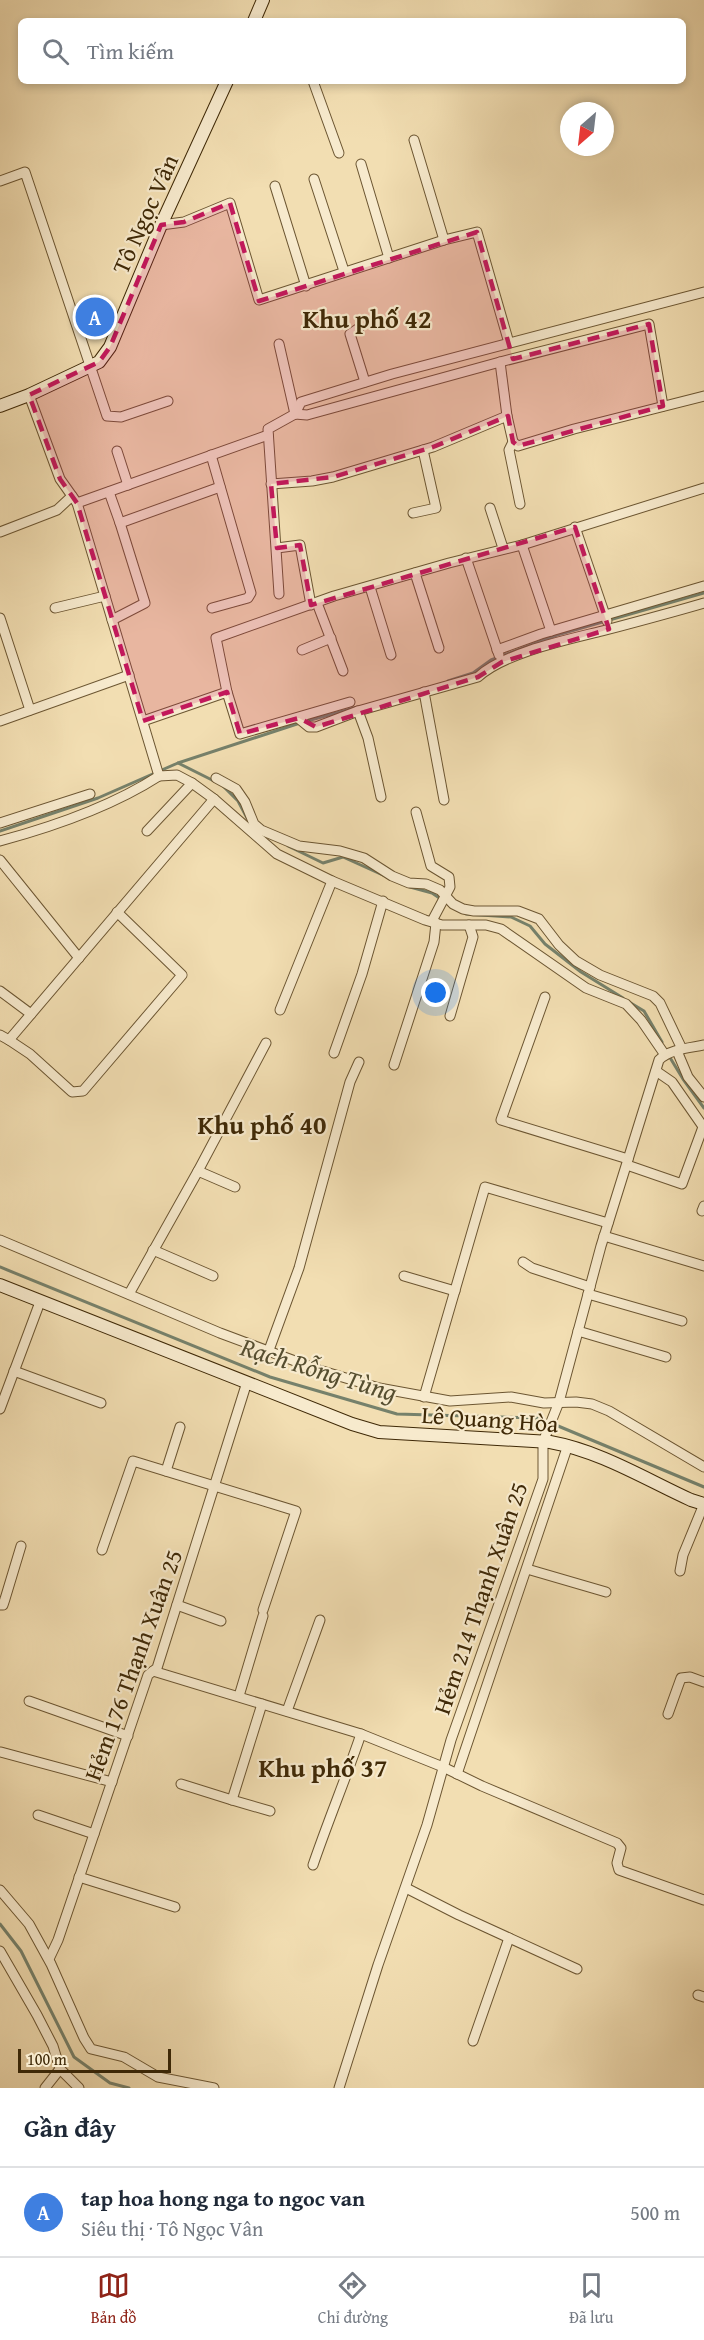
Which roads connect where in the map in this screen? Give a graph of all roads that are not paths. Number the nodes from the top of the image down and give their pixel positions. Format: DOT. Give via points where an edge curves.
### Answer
graph roads {
  1 [pos="263,0"];
  2 [pos="255,18"];
  3 [pos="226,84"];
  4 [pos="315,84"];
  5 [pos="414,140"];
  6 [pos="339,153"];
  7 [pos="362,164"];
  8 [pos="314,179"];
  9 [pos="0,181"];
  10 [pos="275,186"];
  11 [pos="161,225"];
  12 [pos="444,240"];
  13 [pos="389,258"];
  14 [pos="344,271"];
  15 [pos="306,286"];
  16 [pos="704,292"];
  17 [pos="359,328"];
  18 [pos="509,343"];
  19 [pos="279,345"];
  20 [pos="500,362"];
  21 [pos="91,365"];
  22 [pos="365,382"];
  23 [pos="29,395"];
  24 [pos="704,396"];
  25 [pos="168,401"];
  26 [pos="0,406"];
  27 [pos="663,406"];
  28 [pos="295,414"];
  29 [pos="507,416"];
  30 [pos="268,435"];
  31 [pos="513,442"];
  32 [pos="423,450"];
  33 [pos="117,451"];
  34 [pos="211,455"];
  35 [pos="126,480"];
  36 [pos="271,484"];
  37 [pos="220,487"];
  38 [pos="704,488"];
  39 [pos="109,492"];
  40 [pos="75,500"];
  41 [pos="520,504"];
  42 [pos="490,508"];
  43 [pos="413,513"];
  44 [pos="120,524"];
  45 [pos="575,527"];
  46 [pos="0,532"];
  47 [pos="522,545"];
  48 [pos="277,548"];
  49 [pos="503,548"];
  50 [pos="466,558"];
  51 [pos="415,573"];
  52 [pos="704,586"];
  53 [pos="370,587"];
  54 [pos="279,594"];
  55 [pos="105,596"];
  56 [pos="704,603"];
  57 [pos="314,604"];
  58 [pos="55,608"];
  59 [pos="212,608"];
  60 [pos="605,616"];
  61 [pos="0,618"];
  62 [pos="112,620"];
  63 [pos="609,629"];
  64 [pos="551,631"];
  65 [pos="331,638"];
  66 [pos="439,648"];
  67 [pos="303,650"];
  68 [pos="391,655"];
  69 [pos="500,656"];
  70 [pos="343,671"];
  71 [pos="129,675"];
  72 [pos="227,692"];
  73 [pos="424,692"];
  74 [pos="350,702"];
  75 [pos="30,710"];
  76 [pos="358,711"];
  77 [pos="0,721"];
  78 [pos="142,721"];
  79 [pos="303,722"];
  80 [pos="159,775"];
  81 [pos="216,778"];
  82 [pos="192,783"];
  83 [pos="90,794"];
  84 [pos="381,797"];
  85 [pos="214,799"];
  86 [pos="444,800"];
  87 [pos="416,812"];
  88 [pos="0,823"];
  89 [pos="147,831"];
  90 [pos="0,841"];
  91 [pos="0,860"];
  92 [pos="332,880"];
  93 [pos="445,897"];
  94 [pos="383,901"];
  95 [pos="117,912"];
  96 [pos="434,919"];
  97 [pos="469,925"];
  98 [pos="79,958"];
  99 [pos="0,991"];
  100 [pos="545,997"];
  101 [pos="280,1010"];
  102 [pos="32,1014"];
  103 [pos="450,1016"];
  104 [pos="4,1037"];
  105 [pos="266,1043"];
  106 [pos="704,1045"];
  107 [pos="674,1051"];
  108 [pos="334,1053"];
  109 [pos="359,1062"];
  110 [pos="394,1065"];
  111 [pos="656,1071"];
  112 [pos="704,1097"];
  113 [pos="704,1127"];
  114 [pos="627,1162"];
  115 [pos="198,1171"];
  116 [pos="235,1186"];
  117 [pos="609,1223"];
  118 [pos="604,1236"];
  119 [pos="0,1240"];
  120 [pos="153,1250"];
  121 [pos="524,1262"];
  122 [pos="704,1266"];
  123 [pos="213,1276"];
  124 [pos="404,1276"];
  125 [pos="0,1285"];
  126 [pos="589,1290"];
  127 [pos="455,1291"];
  128 [pos="129,1294"];
  129 [pos="40,1302"];
  130 [pos="682,1321"];
  131 [pos="578,1331"];
  132 [pos="269,1350"];
  133 [pos="666,1357"];
  134 [pos="14,1371"];
  135 [pos="247,1382"];
  136 [pos="424,1397"];
  137 [pos="101,1402"];
  138 [pos="559,1405"];
  139 [pos="0,1409"];
  140 [pos="180,1427"];
  141 [pos="546,1439"];
  142 [pos="568,1445"];
  143 [pos="704,1467"];
  144 [pos="166,1471"];
  145 [pos="215,1486"];
  146 [pos="704,1504"];
  147 [pos="21,1546"];
  148 [pos="102,1550"];
  149 [pos="526,1569"];
  150 [pos="680,1571"];
  151 [pos="606,1592"];
  152 [pos="0,1605"];
  153 [pos="177,1605"];
  154 [pos="320,1620"];
  155 [pos="221,1621"];
  156 [pos="153,1671"];
  157 [pos="704,1682"];
  158 [pos="238,1696"];
  159 [pos="30,1701"];
  160 [pos="262,1704"];
  161 [pos="287,1711"];
  162 [pos="668,1714"];
  163 [pos="361,1734"];
  164 [pos="128,1736"];
  165 [pos="1,1752"];
  166 [pos="443,1767"];
  167 [pos="457,1774"];
  168 [pos="112,1782"];
  169 [pos="181,1784"];
  170 [pos="232,1800"];
  171 [pos="270,1811"];
  172 [pos="38,1815"];
  173 [pos="94,1834"];
  174 [pos="314,1865"];
  175 [pos="79,1877"];
  176 [pos="406,1888"];
  177 [pos="0,1890"];
  178 [pos="704,1900"];
  179 [pos="174,1907"];
  180 [pos="509,1938"];
  181 [pos="0,1951"];
  182 [pos="49,1959"];
  183 [pos="577,1969"];
  184 [pos="473,2040"];
  185 [pos="60,2069"];
  186 [pos="45,2088"];
  187 [pos="79,2088"];
  188 [pos="214,2088"];
  189 [pos="339,2088"];
  1 -- 2 [label="street"];
  3 -- 11 [label="street, Tô Ngọc Vân"];
  4 -- 6 [label="street"];
  5 -- 12 [label="street"];
  7 -- 13 [label="street"];
  8 -- 14 [label="street"];
  9 -- 21 [label="street" via="25,172"];
  10 -- 15 [label="street"];
  11 -- 15 [label="street" via="184,222 230,203 259,300"];
  11 -- 21 [label="street, Tô Ngọc Vân" via="110,347 99,362"];
  12 -- 13 [label="street"];
  12 -- 18 [label="street" via="477,232"];
  13 -- 14 [label="street"];
  14 -- 15 [label="street"];
  16 -- 18 [label="street"];
  17 -- 22 [label="street" via="350,334"];
  18 -- 22 [label="street"];
  19 -- 28 [label="street"];
  20 -- 27 [label="street" via="649,324"];
  20 -- 28 [label="street" via="307,416"];
  20 -- 29 [label="street"];
  21 -- 23 [label="street, Tô Ngọc Vân"];
  21 -- 25 [label="street" via="107,416 121,417"];
  22 -- 28 [label="street" via="301,402"];
  23 -- 26 [label="street, Tô Ngọc Vân"];
  23 -- 40 [label="street" via="60,479"];
  24 -- 27 [label="street"];
  27 -- 31 [label="street" via="518,446"];
  28 -- 30 [label="street" via="268,429"];
  29 -- 31 [label="street"];
  29 -- 32 [label="street"];
  30 -- 34 [label="street"];
  30 -- 36 [label="street"];
  31 -- 41 [label="street" via="509,450"];
  32 -- 36 [label="street" via="333,477"];
  32 -- 43 [label="street" via="436,508"];
  33 -- 35 [label="street"];
  34 -- 35 [label="street"];
  34 -- 37 [label="street"];
  35 -- 39 [label="street"];
  36 -- 48 [label="street"];
  37 -- 44 [label="street"];
  37 -- 59 [label="street" via="251,593 248,598"];
  38 -- 45 [label="street"];
  39 -- 40 [label="street"];
  39 -- 44 [label="street"];
  40 -- 46 [label="street"];
  40 -- 55 [label="street"];
  42 -- 49 [label="street"];
  44 -- 62 [label="street" via="145,603"];
  45 -- 47 [label="street"];
  45 -- 60 [label="street"];
  47 -- 49 [label="street"];
  47 -- 64 [label="street"];
  48 -- 54 [label="street"];
  48 -- 57 [label="street" via="300,545"];
  49 -- 50 [label="street"];
  50 -- 51 [label="street"];
  50 -- 69 [label="street"];
  51 -- 53 [label="street"];
  51 -- 66 [label="street"];
  52 -- 60 [label="street"];
  53 -- 57 [label="street"];
  53 -- 68 [label="street"];
  55 -- 58 [label="street"];
  55 -- 62 [label="street"];
  56 -- 63 [label="street"];
  57 -- 65 [label="street"];
  57 -- 72 [label="street" via="216,638"];
  60 -- 63 [label="street"];
  60 -- 64 [label="street"];
  61 -- 75 [label="street"];
  62 -- 71 [label="street"];
  63 -- 69 [label="street"];
  64 -- 69 [label="street"];
  65 -- 67 [label="street"];
  65 -- 70 [label="street"];
  69 -- 73 [label="street" via="478,677"];
  71 -- 75 [label="street"];
  71 -- 78 [label="street"];
  72 -- 78 [label="street"];
  72 -- 79 [label="street" via="240,734"];
  73 -- 76 [label="street"];
  73 -- 86 [label="street"];
  74 -- 79 [label="street" via="302,715"];
  75 -- 77 [label="street"];
  76 -- 79 [label="street" via="316,727"];
  76 -- 84 [label="street"];
  78 -- 80 [label="street"];
  80 -- 82 [label="street" via="177,775"];
  80 -- 90 [label="street" via="141,788 80,814"];
  81 -- 93 [label="street" via="236,789 261,830 299,846 364,858 392,876 426,884"];
  82 -- 85 [label="street"];
  82 -- 89 [label="street"];
  83 -- 88 [label="street"];
  85 -- 92 [label="street" via="277,854"];
  85 -- 95 [label="street"];
  87 -- 93 [label="street" via="431,866 450,877"];
  91 -- 98 [label="street"];
  92 -- 94 [label="street"];
  92 -- 101 [label="street"];
  93 -- 96 [label="street"];
  93 -- 107 [label="street" via="463,909 512,910 539,919 576,961 653,996 660,1003"];
  94 -- 96 [label="street"];
  94 -- 108 [label="street"];
  95 -- 98 [label="street"];
  95 -- 104 [label="street" via="182,975 83,1091 72,1092 30,1054"];
  96 -- 97 [label="street" via="442,925"];
  96 -- 110 [label="street" via="434,942"];
  97 -- 103 [label="street" via="473,937"];
  97 -- 107 [label="street" via="501,929 586,988 626,1004"];
  98 -- 102 [label="street"];
  99 -- 102 [label="street"];
  100 -- 114 [label="street" via="501,1120"];
  102 -- 104 [label="street"];
  105 -- 115 [label="street"];
  106 -- 107 [label="street"];
  107 -- 111 [label="street" via="659,1060"];
  107 -- 112 [label="street"];
  109 -- 132 [label="street" via="298,1268"];
  111 -- 113 [label="street" via="672,1083"];
  111 -- 114 [label="street"];
  113 -- 114 [label="street" via="682,1184"];
  114 -- 117 [label="street"];
  115 -- 116 [label="street"];
  115 -- 120 [label="street"];
  117 -- 118 [label="street"];
  117 -- 127 [label="street" via="485,1187"];
  118 -- 122 [label="street"];
  118 -- 126 [label="street"];
  119 -- 128 [label="street"];
  120 -- 123 [label="street"];
  120 -- 128 [label="street"];
  121 -- 126 [label="street" via="532,1269"];
  124 -- 127 [label="street"];
  125 -- 129 [label="street, Lê Quang Hòa"];
  126 -- 130 [label="street"];
  126 -- 131 [label="street"];
  127 -- 136 [label="street"];
  128 -- 132 [label="street"];
  129 -- 134 [label="street"];
  129 -- 135 [label="street, Lê Quang Hòa"];
  131 -- 133 [label="street"];
  131 -- 138 [label="street"];
  132 -- 136 [label="street" via="329,1373"];
  134 -- 137 [label="street"];
  134 -- 139 [label="street"];
  135 -- 141 [label="street, Lê Quang Hòa" via="370,1430"];
  135 -- 145 [label="street, Hẻm 176 Thạnh Xuân 25"];
  136 -- 138 [label="street" via="450,1401 511,1396"];
  138 -- 141 [label="street"];
  138 -- 143 [label="street" via="592,1404 609,1411"];
  140 -- 144 [label="street"];
  141 -- 142 [label="street, Lê Quang Hòa"];
  141 -- 166 [label="street, Hẻm 214 Thạnh Xuân 25" via="543,1479"];
  142 -- 146 [label="street, Lê Quang Hòa"];
  142 -- 149 [label="street"];
  144 -- 145 [label="street"];
  144 -- 148 [label="street" via="133,1461"];
  145 -- 153 [label="street, Hẻm 176 Thạnh Xuân 25"];
  145 -- 158 [label="street" via="296,1511"];
  146 -- 150 [label="street"];
  147 -- 152 [label="street"];
  149 -- 151 [label="street"];
  149 -- 167 [label="street"];
  153 -- 155 [label="street"];
  153 -- 156 [label="street, Hẻm 176 Thạnh Xuân 25"];
  154 -- 161 [label="street"];
  156 -- 158 [label="street"];
  156 -- 164 [label="street, Hẻm 176 Thạnh Xuân 25" via="148,1675"];
  157 -- 162 [label="street" via="681,1678"];
  158 -- 160 [label="street"];
  159 -- 164 [label="street"];
  160 -- 161 [label="street"];
  160 -- 170 [label="street"];
  161 -- 163 [label="street"];
  163 -- 166 [label="street"];
  163 -- 174 [label="street"];
  164 -- 168 [label="street, Hẻm 176 Thạnh Xuân 25"];
  165 -- 168 [label="street"];
  166 -- 167 [label="street"];
  166 -- 176 [label="street, Hẻm 214 Thạnh Xuân 25"];
  167 -- 178 [label="street" via="617,1843 621,1848 619,1870"];
  168 -- 173 [label="street, Hẻm 176 Thạnh Xuân 25"];
  169 -- 170 [label="street"];
  170 -- 171 [label="street"];
  172 -- 173 [label="street"];
  173 -- 175 [label="street, Hẻm 176 Thạnh Xuân 25"];
  175 -- 179 [label="street"];
  175 -- 182 [label="street, Hẻm 176 Thạnh Xuân 25"];
  176 -- 180 [label="street"];
  176 -- 189 [label="street, Hẻm 214 Thạnh Xuân 25"];
  177 -- 182 [label="street" via="29,1924"];
  180 -- 183 [label="street"];
  180 -- 184 [label="street"];
  181 -- 185 [label="street" via="53,2046"];
  182 -- 188 [label="street" via="91,2049 124,2057 158,2077"];
  185 -- 186 [label="street"];
  185 -- 187 [label="street"];
}
